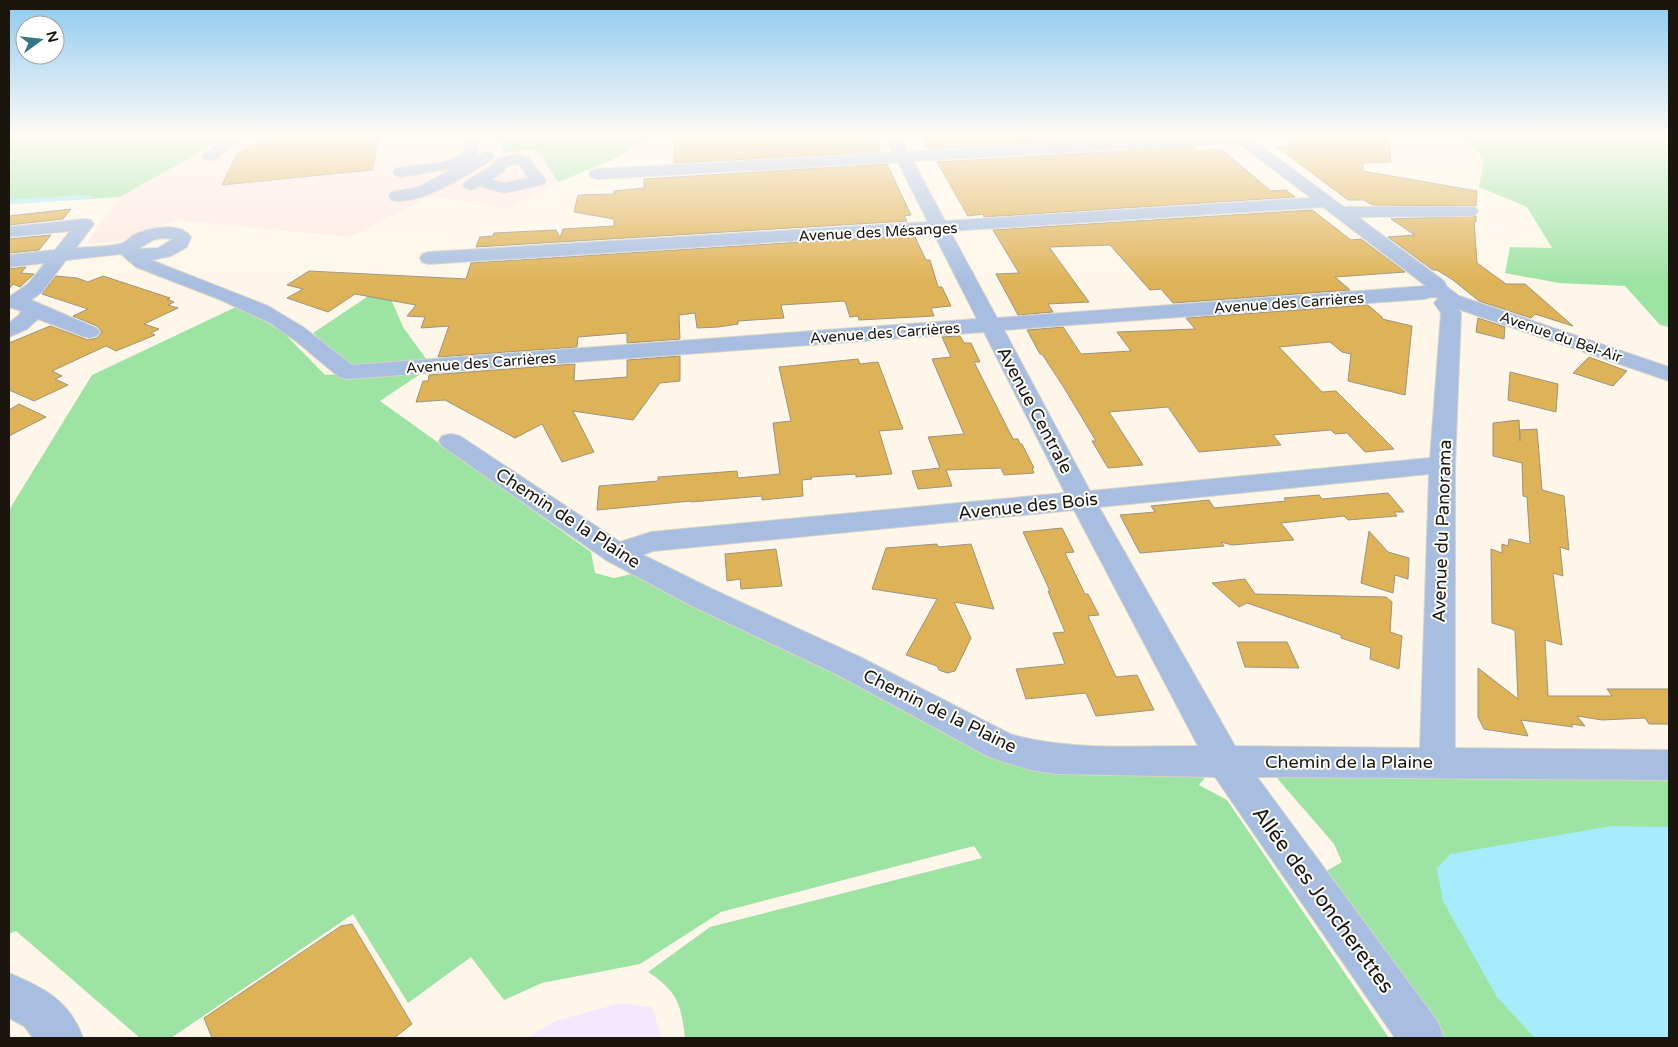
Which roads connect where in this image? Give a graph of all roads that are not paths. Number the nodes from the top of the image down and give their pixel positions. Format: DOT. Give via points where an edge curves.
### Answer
graph roads {
  1 [pos="436,185"];
  2 [pos="918,185"];
  3 [pos="1304,185"];
  4 [pos="397,196"];
  5 [pos="1333,207"];
  6 [pos="1469,210"];
  7 [pos="941,228"];
  8 [pos="9,232"];
  9 [pos="130,250"];
  10 [pos="60,255"];
  11 [pos="429,258"];
  12 [pos="9,261"];
  13 [pos="175,277"];
  14 [pos="1440,297"];
  15 [pos="18,304"];
  16 [pos="992,326"];
  17 [pos="9,330"];
  18 [pos="89,332"];
  19 [pos="1669,374"];
  20 [pos="451,441"];
  21 [pos="1442,465"];
  22 [pos="1082,500"];
  23 [pos="616,554"];
  24 [pos="1225,762"];
  25 [pos="1437,762"];
  26 [pos="1669,765"];
  27 [pos="9,995"];
  28 [pos="60,1038"];
  29 [pos="1422,1038"];
  1 -- 4 [label="street" via="424,191"];
  2 -- 7 [label="street, Avenue Centrale"];
  3 -- 5 [label="street"];
  5 -- 6 [label="street, Avenue des Mésanges"];
  5 -- 7 [label="street, Avenue des Mésanges"];
  5 -- 14 [label="street" via="1437,286"];
  7 -- 11 [label="street, Avenue des Mésanges"];
  7 -- 16 [label="street, Avenue Centrale"];
  8 -- 10 [label="street" via="85,224"];
  9 -- 10 [label="street"];
  9 -- 13 [label="street" via="143,263"];
  9 -- 13 [label="street" via="146,255 171,249 167,264"];
  10 -- 12 [label="street"];
  10 -- 15 [label="street"];
  13 -- 16 [label="street, Avenue des Carrières" via="276,318 347,372"];
  14 -- 16 [label="street, Avenue des Carrières"];
  14 -- 19 [label="street, Avenue du Bel-Air"];
  14 -- 21 [label="street, Avenue du Panorama" via="1451,313"];
  15 -- 17 [label="street" via="30,315"];
  15 -- 18 [label="street"];
  16 -- 22 [label="street, Avenue Centrale"];
  20 -- 23 [label="street, Chemin de la Plaine"];
  21 -- 22 [label="street, Avenue des Bois"];
  21 -- 25 [label="street, Avenue du Panorama"];
  22 -- 23 [label="street, Avenue des Bois" via="651,542"];
  22 -- 24 [label="street, Avenue Centrale"];
  23 -- 24 [label="street, Chemin de la Plaine" via="849,666 1001,746 1057,759"];
  24 -- 25 [label="street, Chemin de la Plaine"];
  24 -- 29 [label="street, Allée des Joncherettes"];
  25 -- 26 [label="street, Chemin de la Plaine"];
  27 -- 28 [label="street" via="39,1011"];
}
